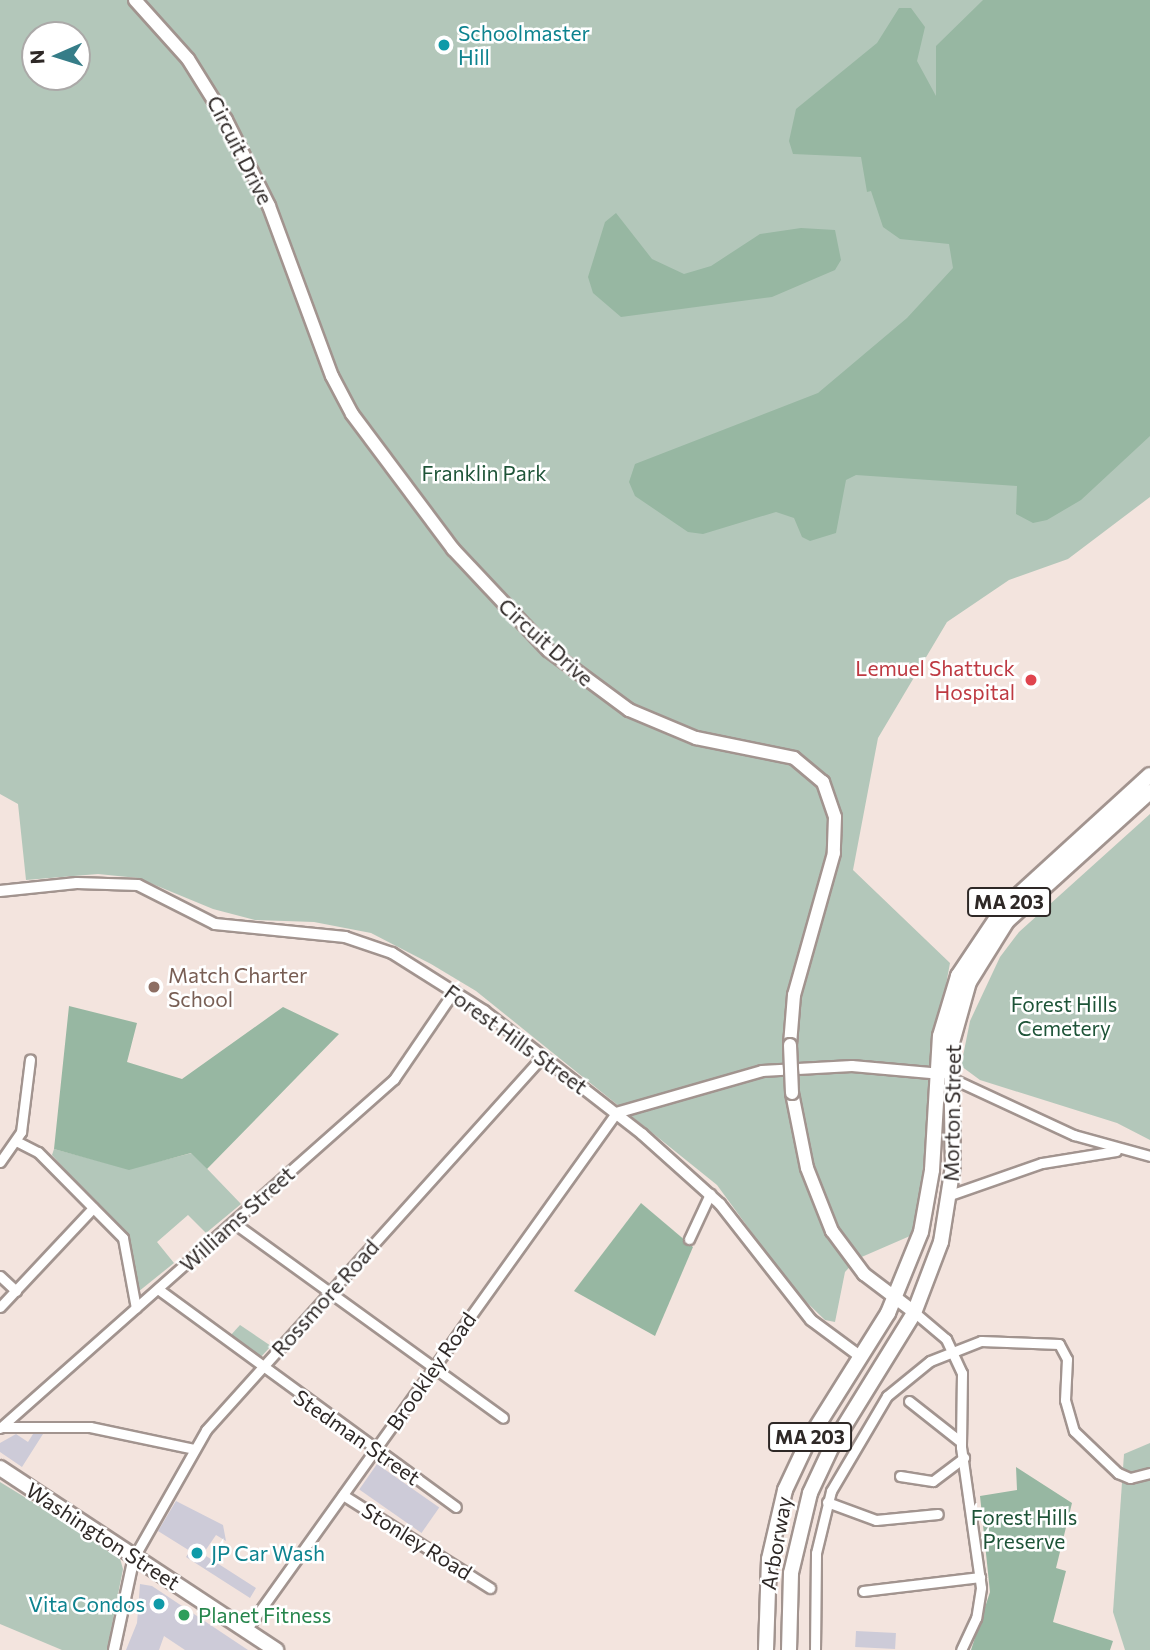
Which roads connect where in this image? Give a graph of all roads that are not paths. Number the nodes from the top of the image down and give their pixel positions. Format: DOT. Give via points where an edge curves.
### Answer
graph roads {
  1 [pos="135,0"];
  2 [pos="1150,775"];
  3 [pos="1150,792"];
  4 [pos="0,891"];
  5 [pos="454,991"];
  6 [pos="541,1057"];
  7 [pos="30,1060"];
  8 [pos="944,1075"];
  9 [pos="616,1113"];
  10 [pos="18,1142"];
  11 [pos="1132,1152"];
  12 [pos="1150,1156"];
  13 [pos="0,1162"];
  14 [pos="710,1194"];
  15 [pos="950,1195"];
  16 [pos="93,1208"];
  17 [pos="234,1223"];
  18 [pos="689,1239"];
  19 [pos="0,1276"];
  20 [pos="158,1289"];
  21 [pos="16,1291"];
  22 [pos="330,1293"];
  23 [pos="896,1298"];
  24 [pos="0,1307"];
  25 [pos="136,1308"];
  26 [pos="914,1312"];
  27 [pos="953,1350"];
  28 [pos="861,1357"];
  29 [pos="433,1368"];
  30 [pos="262,1370"];
  31 [pos="909,1401"];
  32 [pos="503,1418"];
  33 [pos="1,1428"];
  34 [pos="961,1442"];
  35 [pos="194,1449"];
  36 [pos="374,1450"];
  37 [pos="964,1458"];
  38 [pos="0,1468"];
  39 [pos="1150,1474"];
  40 [pos="901,1476"];
  41 [pos="343,1495"];
  42 [pos="827,1502"];
  43 [pos="456,1507"];
  44 [pos="938,1514"];
  45 [pos="135,1557"];
  46 [pos="980,1577"];
  47 [pos="490,1587"];
  48 [pos="863,1591"];
  49 [pos="246,1630"];
  50 [pos="272,1649"];
  51 [pos="114,1650"];
  52 [pos="766,1650"];
  53 [pos="789,1650"];
  54 [pos="815,1650"];
  55 [pos="961,1650"];
  1 -- 23 [label="main road, Circuit Drive, bridge" via="195,69 226,120 269,206 332,376 352,414 453,549 548,650 622,705 695,738 794,758 823,782 835,817 834,853 794,995 792,1093 811,1180 832,1231 858,1267"];
  2 -- 8 [label="main road, Morton Street / MA 203" via="1010,901 980,936 947,1004"];
  3 -- 8 [label="main road, Morton Street / MA 203" via="990,942 957,1014"];
  4 -- 5 [label="street, Forest Hills Street" via="77,883 138,885 215,924 368,942"];
  5 -- 6 [label="street, Forest Hills Street"];
  5 -- 17 [label="street, Williams Street" via="394,1079"];
  6 -- 9 [label="street, Forest Hills Street"];
  6 -- 22 [label="street, Rossmore Road"];
  7 -- 10 [label="street"];
  8 -- 9 [label="street" via="852,1066 762,1071"];
  8 -- 11 [label="street" via="1058,1129"];
  8 -- 15 [label="main road, Morton Street / MA 203"];
  8 -- 23 [label="main road, Morton Street / MA 203" via="927,1206"];
  9 -- 14 [label="street, Forest Hills Street"];
  9 -- 29 [label="street, Brookley Road"];
  10 -- 13 [label="street"];
  10 -- 16 [label="street" via="38,1152"];
  11 -- 12 [label="street"];
  11 -- 15 [label="street" via="1042,1163"];
  14 -- 18 [label="street"];
  14 -- 28 [label="street, Forest Hills Street" via="811,1320"];
  15 -- 26 [label="main road, Morton Street / MA 203" via="938,1250"];
  16 -- 21 [label="street"];
  16 -- 25 [label="street" via="127,1244"];
  17 -- 20 [label="street, Williams Street"];
  17 -- 22 [label="street"];
  19 -- 21 [label="street"];
  20 -- 25 [label="street, Williams Street"];
  20 -- 30 [label="street, Stedman Street"];
  21 -- 24 [label="street"];
  22 -- 29 [label="street"];
  22 -- 30 [label="street, Rossmore Road"];
  23 -- 26 [label="main road, Circuit Drive"];
  23 -- 28 [label="main road, Arborway / MA 203"];
  25 -- 33 [label="street, Williams Street"];
  26 -- 27 [label="street"];
  26 -- 53 [label="main road, Arborway / MA 203" via="832,1446 810,1493 792,1564"];
  27 -- 34 [label="street" via="962,1373"];
  27 -- 39 [label="street, Arborway" via="981,1342 1059,1344 1067,1359 1065,1400 1074,1431 1118,1473 1130,1478"];
  27 -- 42 [label="street, Arborway" via="917,1368 887,1396 844,1463"];
  28 -- 52 [label="main road, Arborway / MA 203" via="805,1446 783,1498 768,1566"];
  29 -- 32 [label="street"];
  29 -- 36 [label="street, Brookley Road"];
  30 -- 35 [label="street, Rossmore Road"];
  30 -- 36 [label="street, Stedman Street"];
  31 -- 34 [label="street"];
  33 -- 35 [label="street" via="90,1427"];
  34 -- 37 [label="street"];
  35 -- 45 [label="street, Rossmore Road"];
  36 -- 41 [label="street, Brookley Road"];
  36 -- 43 [label="street, Stedman Street"];
  37 -- 40 [label="street" via="933,1481"];
  37 -- 46 [label="street"];
  38 -- 45 [label="main road, Washington Street"];
  41 -- 47 [label="street, Stonley Road"];
  41 -- 49 [label="street, Brookley Road"];
  42 -- 44 [label="street" via="876,1520"];
  42 -- 54 [label="street, Arborway" via="816,1553"];
  45 -- 49 [label="main road, Washington Street"];
  45 -- 51 [label="street"];
  46 -- 48 [label="street"];
  46 -- 55 [label="street" via="979,1611"];
  49 -- 50 [label="main road, Washington Street"];
}
